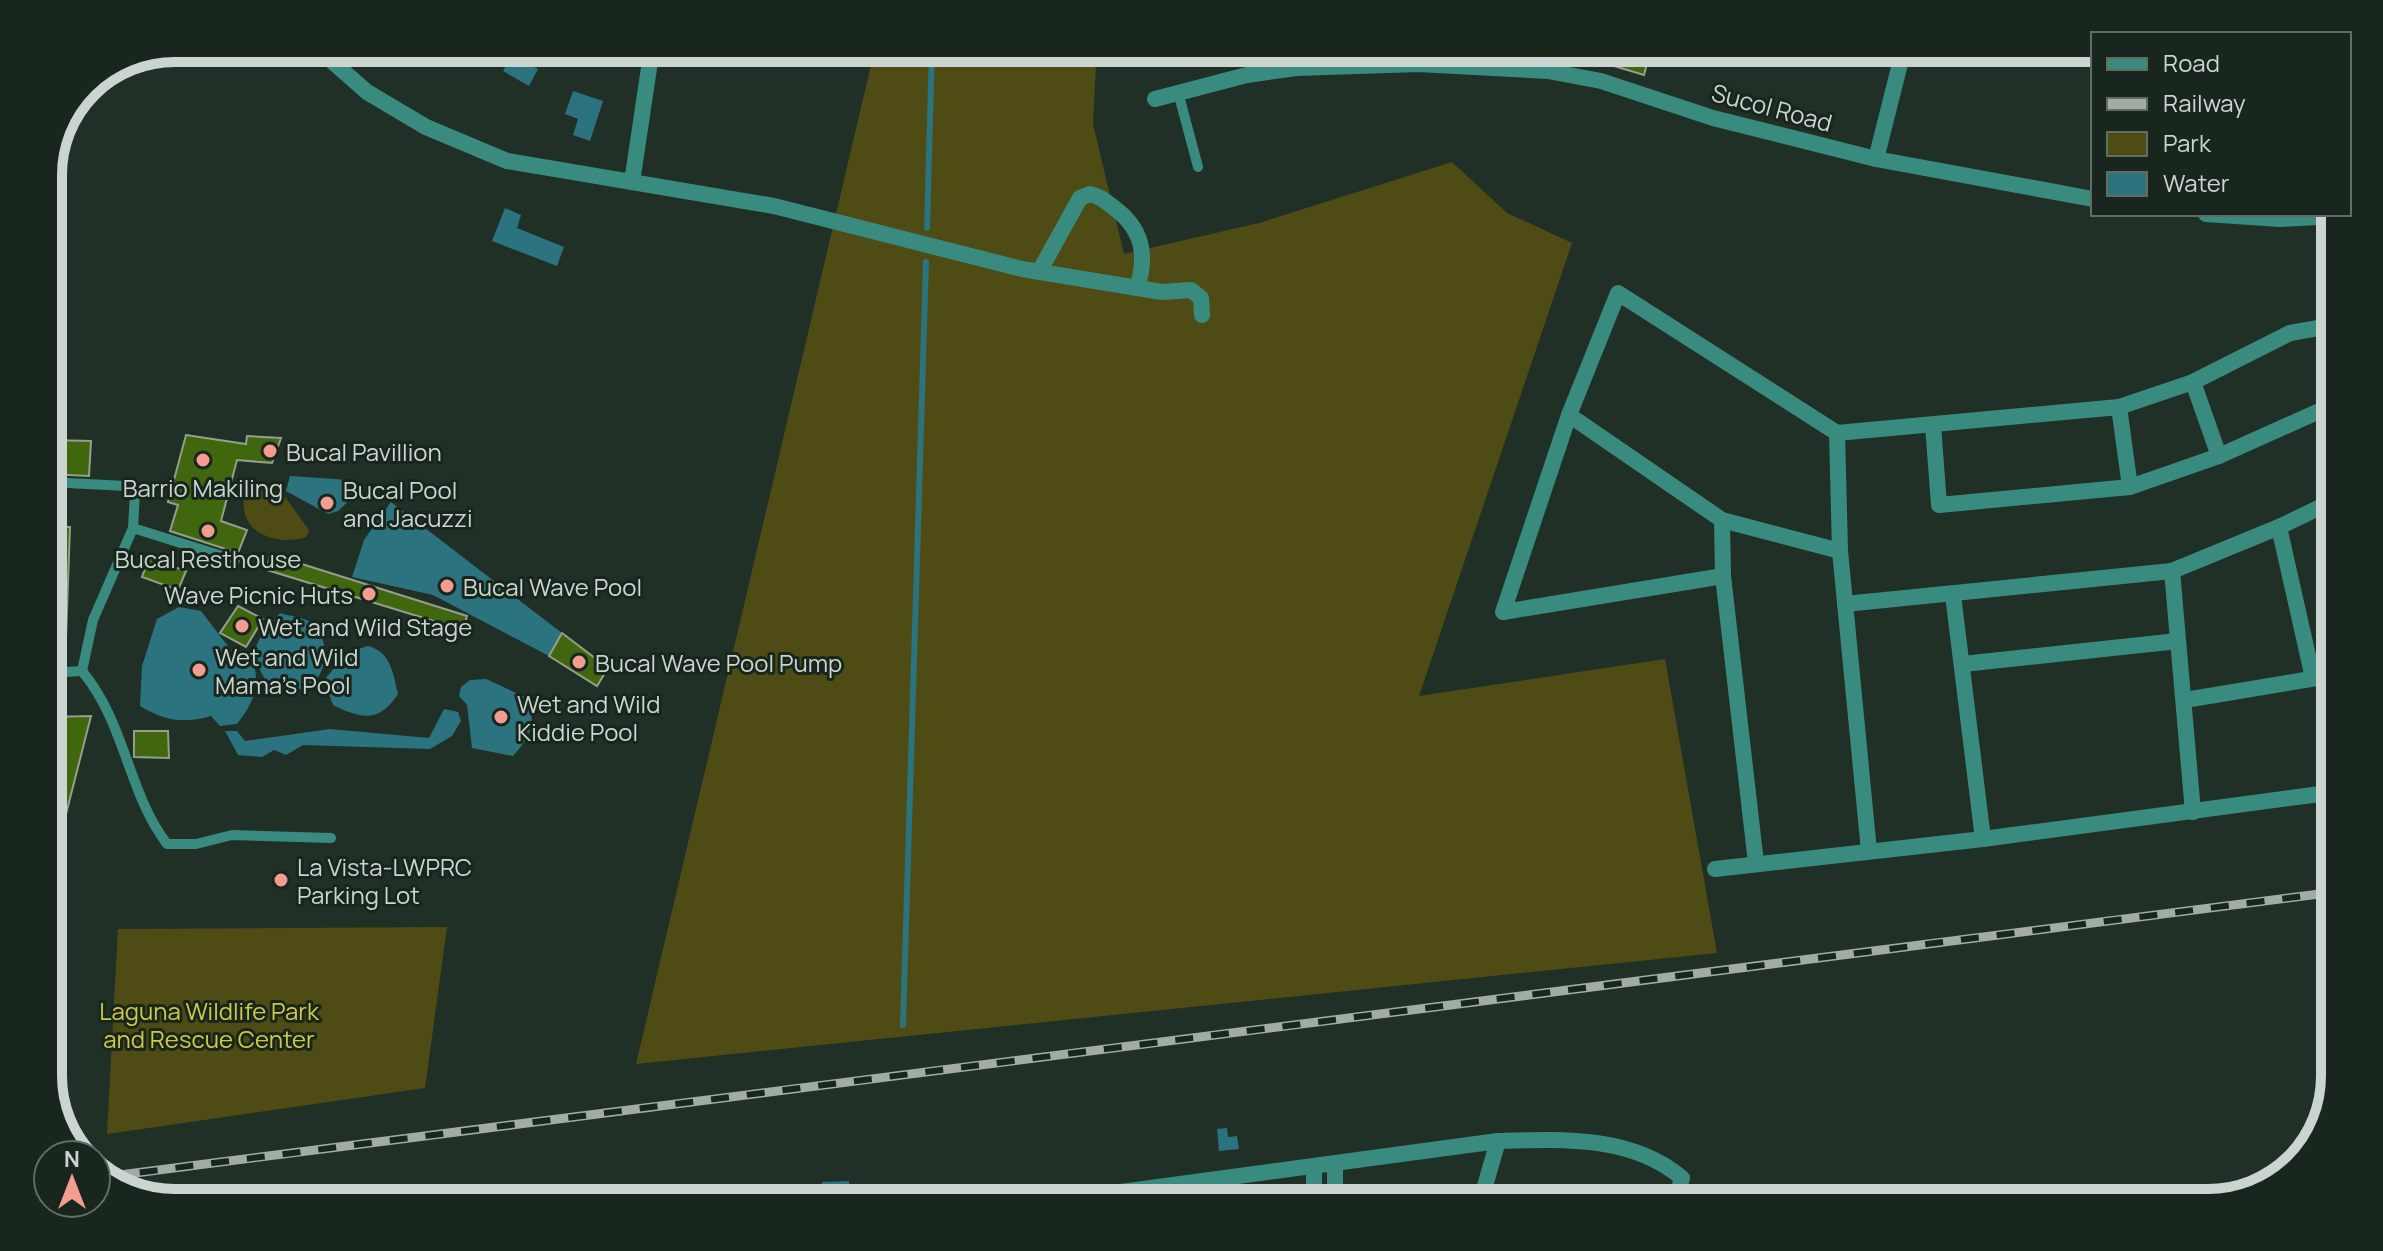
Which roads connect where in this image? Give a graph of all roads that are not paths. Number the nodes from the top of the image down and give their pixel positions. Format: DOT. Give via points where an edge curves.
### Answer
graph roads {
  1 [pos="333,62"];
  2 [pos="650,62"];
  3 [pos="1356,62"];
  4 [pos="1468,62"];
  5 [pos="1900,62"];
  6 [pos="1178,92"];
  7 [pos="1155,99"];
  8 [pos="1876,159"];
  9 [pos="1198,167"];
  10 [pos="632,182"];
  11 [pos="2091,199"];
  12 [pos="2236,216"];
  13 [pos="2321,217"];
  14 [pos="1039,272"];
  15 [pos="1137,288"];
  16 [pos="1202,315"];
  17 [pos="2321,328"];
  18 [pos="2193,382"];
  19 [pos="2119,407"];
  20 [pos="2321,410"];
  21 [pos="1569,415"];
  22 [pos="1933,425"];
  23 [pos="1837,433"];
  24 [pos="2219,456"];
  25 [pos="62,483"];
  26 [pos="2130,487"];
  27 [pos="2321,507"];
  28 [pos="1722,520"];
  29 [pos="2279,527"];
  30 [pos="133,528"];
  31 [pos="1840,551"];
  32 [pos="235,560"];
  33 [pos="2172,571"];
  34 [pos="1723,576"];
  35 [pos="1953,595"];
  36 [pos="1845,604"];
  37 [pos="2178,641"];
  38 [pos="1963,664"];
  39 [pos="82,671"];
  40 [pos="62,672"];
  41 [pos="2321,677"];
  42 [pos="2313,678"];
  43 [pos="2185,700"];
  44 [pos="2321,794"];
  45 [pos="2193,812"];
  46 [pos="331,838"];
  47 [pos="1983,839"];
  48 [pos="1869,851"];
  49 [pos="1756,863"];
  50 [pos="1715,869"];
  51 [pos="1498,1141"];
  52 [pos="1335,1165"];
  53 [pos="1314,1167"];
  54 [pos="1146,1189"];
  55 [pos="1314,1189"];
  56 [pos="1335,1189"];
  57 [pos="1484,1189"];
  58 [pos="1679,1189"];
  1 -- 10 [label="street" via="367,92 426,127 507,161"];
  2 -- 10 [label="street"];
  3 -- 6 [label="street, Sucol Road"];
  4 -- 8 [label="street, Sucol Road" via="1601,81 1713,118"];
  5 -- 8 [label="street"];
  6 -- 7 [label="street, Sucol Road"];
  6 -- 9 [label="lane"];
  8 -- 11 [label="street, Sucol Road"];
  10 -- 14 [label="street" via="774,206"];
  12 -- 13 [label="street"];
  14 -- 15 [label="street"];
  14 -- 15 [label="street" via="1080,198 1090,194 1137,229 1144,262"];
  15 -- 16 [label="street" via="1191,290 1201,298"];
  17 -- 18 [label="street" via="2290,333"];
  18 -- 19 [label="street"];
  18 -- 24 [label="street"];
  19 -- 22 [label="street"];
  19 -- 26 [label="street"];
  20 -- 24 [label="street"];
  21 -- 23 [label="street" via="1618,293"];
  21 -- 28 [label="street"];
  21 -- 34 [label="street" via="1503,612"];
  22 -- 23 [label="street"];
  22 -- 26 [label="street" via="1939,505"];
  23 -- 31 [label="street"];
  24 -- 26 [label="street"];
  25 -- 30 [label="lane" via="126,486 135,493"];
  27 -- 29 [label="street"];
  28 -- 31 [label="street"];
  28 -- 34 [label="street"];
  29 -- 33 [label="street"];
  29 -- 42 [label="street"];
  30 -- 32 [label="lane"];
  30 -- 39 [label="lane" via="93,620"];
  31 -- 36 [label="street"];
  33 -- 35 [label="street"];
  33 -- 37 [label="street"];
  34 -- 49 [label="street"];
  35 -- 36 [label="street"];
  35 -- 38 [label="street"];
  36 -- 48 [label="street"];
  37 -- 38 [label="street"];
  37 -- 43 [label="street"];
  38 -- 47 [label="street"];
  39 -- 40 [label="lane"];
  39 -- 46 [label="lane" via="112,715 127,762 167,844 232,835"];
  41 -- 42 [label="street"];
  42 -- 43 [label="street"];
  43 -- 45 [label="street"];
  44 -- 45 [label="street"];
  45 -- 47 [label="street"];
  47 -- 48 [label="street"];
  48 -- 49 [label="street"];
  49 -- 50 [label="street"];
  51 -- 52 [label="street"];
  51 -- 57 [label="street"];
  51 -- 58 [label="street" via="1573,1139 1627,1150 1667,1165 1682,1178"];
  52 -- 53 [label="street"];
  52 -- 56 [label="street"];
  53 -- 54 [label="street"];
  53 -- 55 [label="street"];
}
